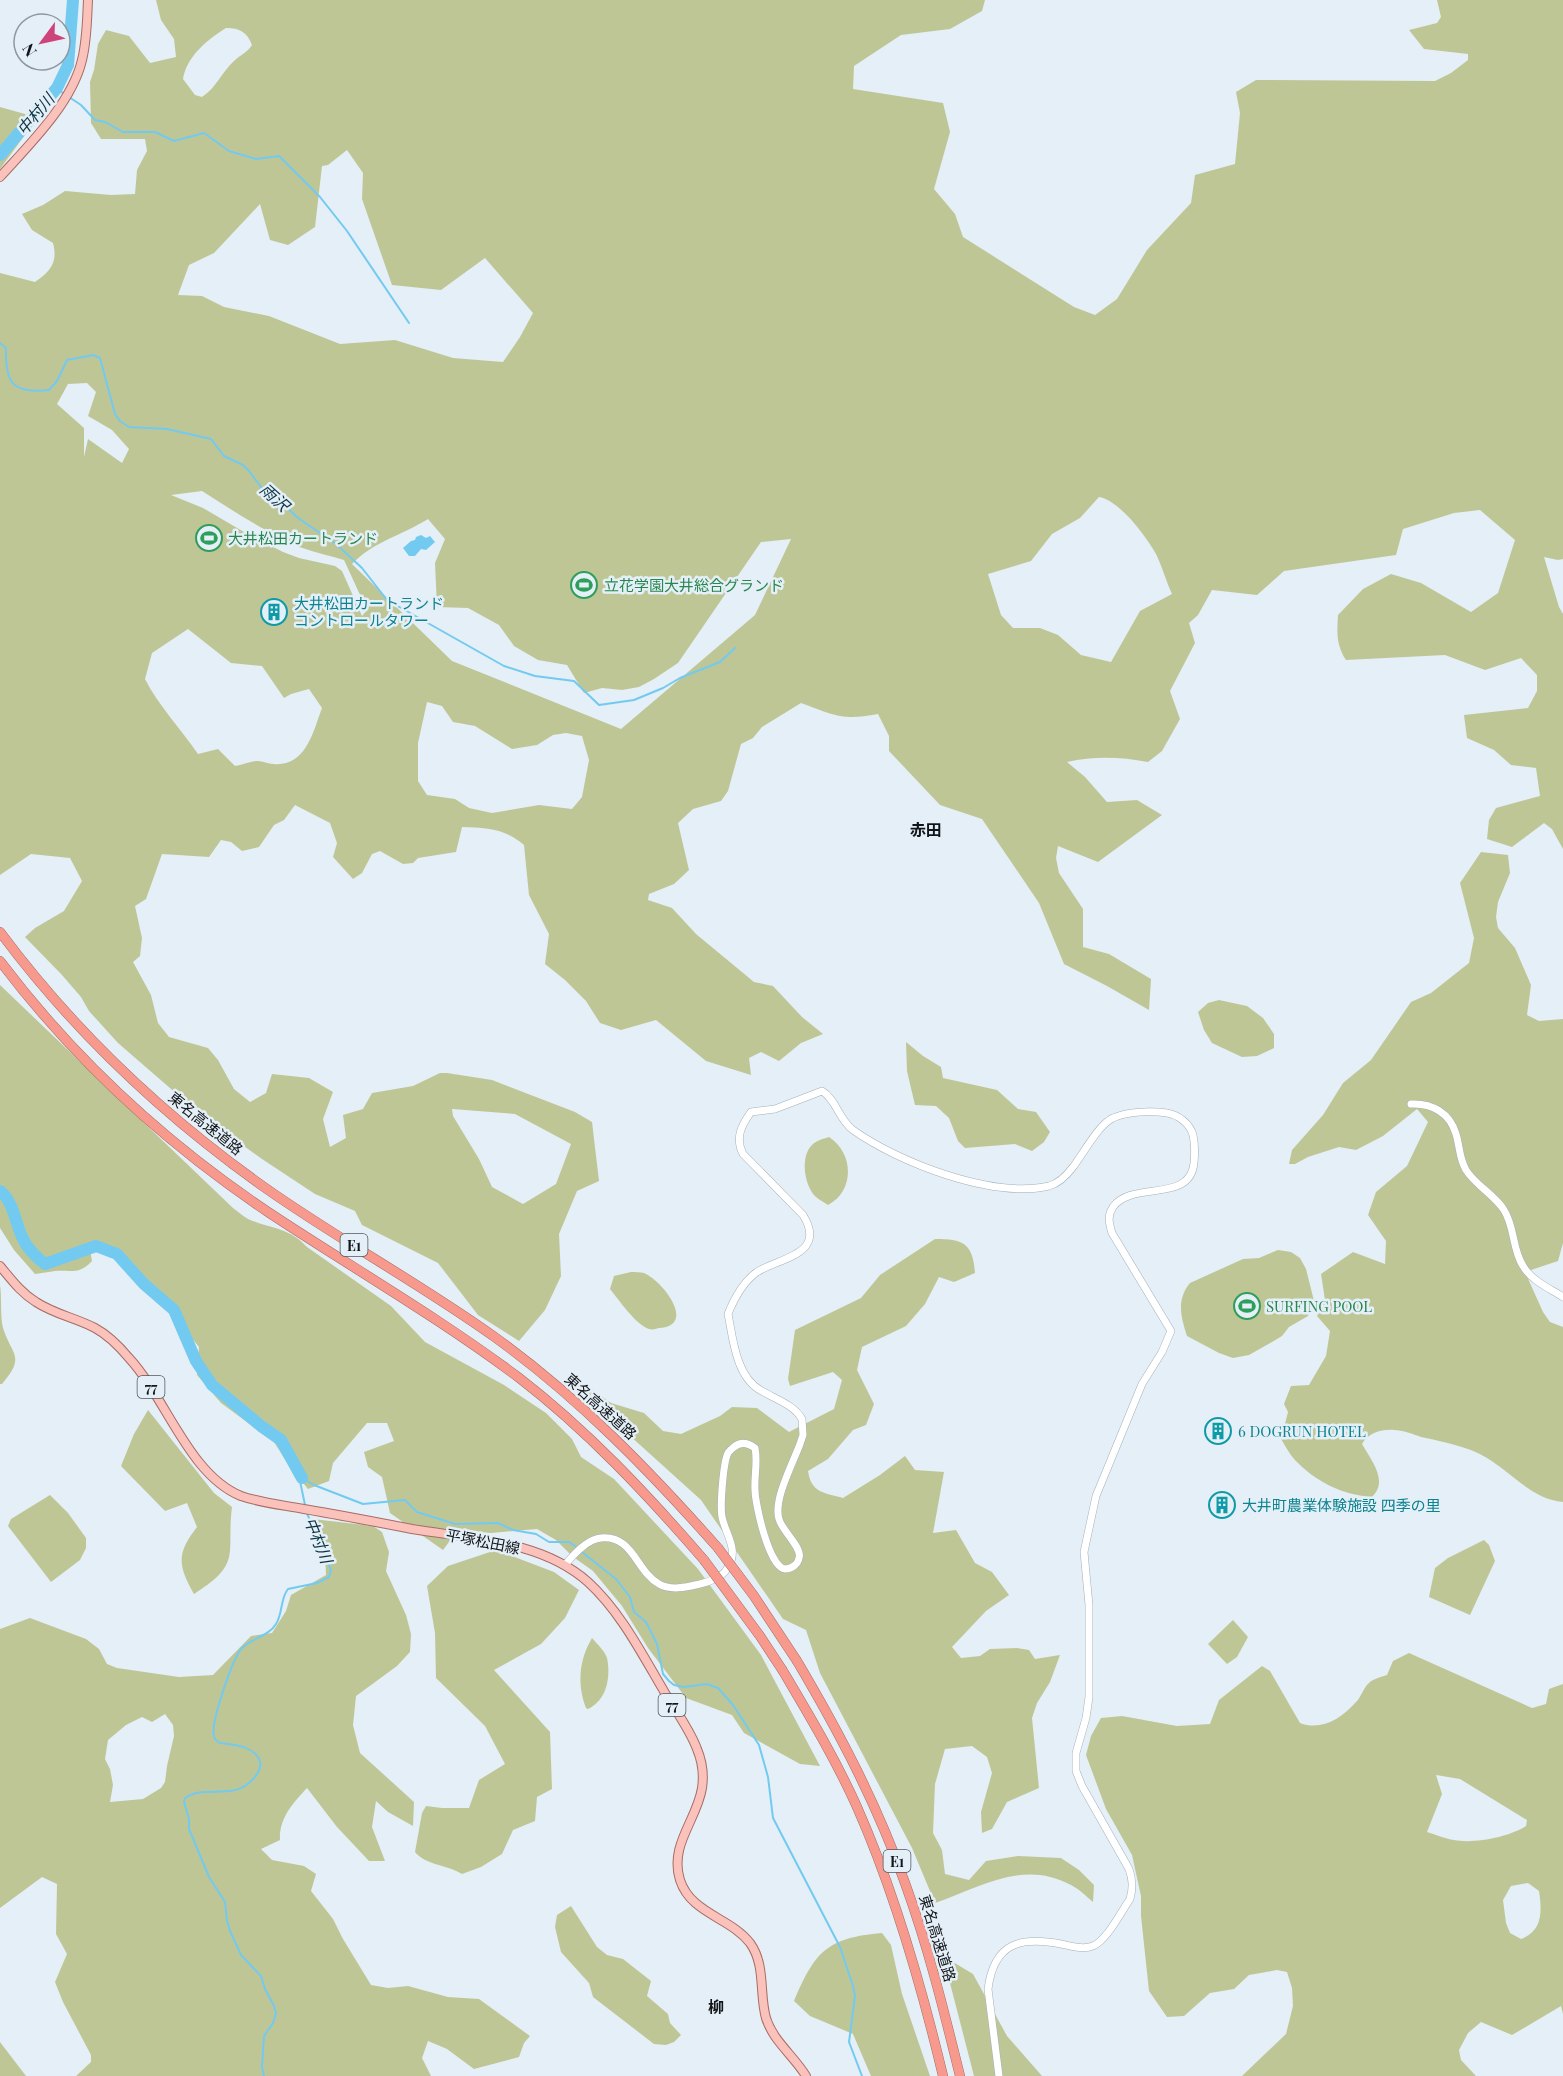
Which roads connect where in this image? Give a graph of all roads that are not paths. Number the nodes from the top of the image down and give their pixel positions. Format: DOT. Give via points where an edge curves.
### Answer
graph roads {
  1 [pos="88,0"];
  2 [pos="0,177"];
  3 [pos="0,932"];
  4 [pos="0,961"];
  5 [pos="1411,1104"];
  6 [pos="0,1266"];
  7 [pos="1563,1297"];
  8 [pos="567,1563"];
  9 [pos="806,2076"];
  10 [pos="943,2076"];
  11 [pos="960,2076"];
  12 [pos="999,2076"];
  1 -- 2 [label="main road" via="82,60 71,87"];
  3 -- 11 [label="highway, 東名高速道路 / E1, bridge" via="60,1004 161,1106 263,1186 444,1303 534,1367 626,1448 717,1548 797,1661 853,1761 888,1838 923,1935"];
  4 -- 10 [label="highway, 東名高速道路 / E1, bridge" via="106,1080 182,1148 267,1211 438,1320 520,1379 610,1458 704,1560 760,1635 839,1770 871,1840 905,1937"];
  5 -- 7 [label="street" via="1430,1105 1447,1116 1468,1172 1504,1210 1523,1266 1531,1276"];
  6 -- 8 [label="main road, 平塚松田線 / 77" via="33,1301 112,1340 146,1379 208,1474 225,1488 241,1496 294,1507 503,1542"];
  8 -- 9 [label="main road, 平塚松田線 / 77" via="612,1609 698,1750 702,1787 679,1849 679,1877 694,1902 740,1933 753,1948 769,2025"];
  8 -- 12 [label="street" via="593,1540 614,1538 622,1542 654,1581 667,1587 688,1587 721,1576 733,1555 721,1514 724,1474 728,1454 744,1443 755,1448 757,1511 774,1558 785,1569 799,1559 797,1546 784,1531 777,1509 803,1435 802,1419 745,1375 728,1314 748,1280 760,1270 800,1253 809,1233 803,1215 740,1148 740,1132 751,1112 775,1109 822,1091 853,1130 904,1160 983,1184 1026,1188 1049,1186 1062,1180 1113,1118 1163,1113 1188,1125 1195,1151 1188,1178 1174,1188 1125,1198 1116,1204 1109,1219 1112,1233 1171,1331 1142,1384 1096,1496 1084,1552 1089,1605 1089,1697 1076,1753 1076,1771 1129,1869 1132,1892 1095,1945 1084,1948 1027,1941 1011,1947 997,1960 988,1989"];
}
